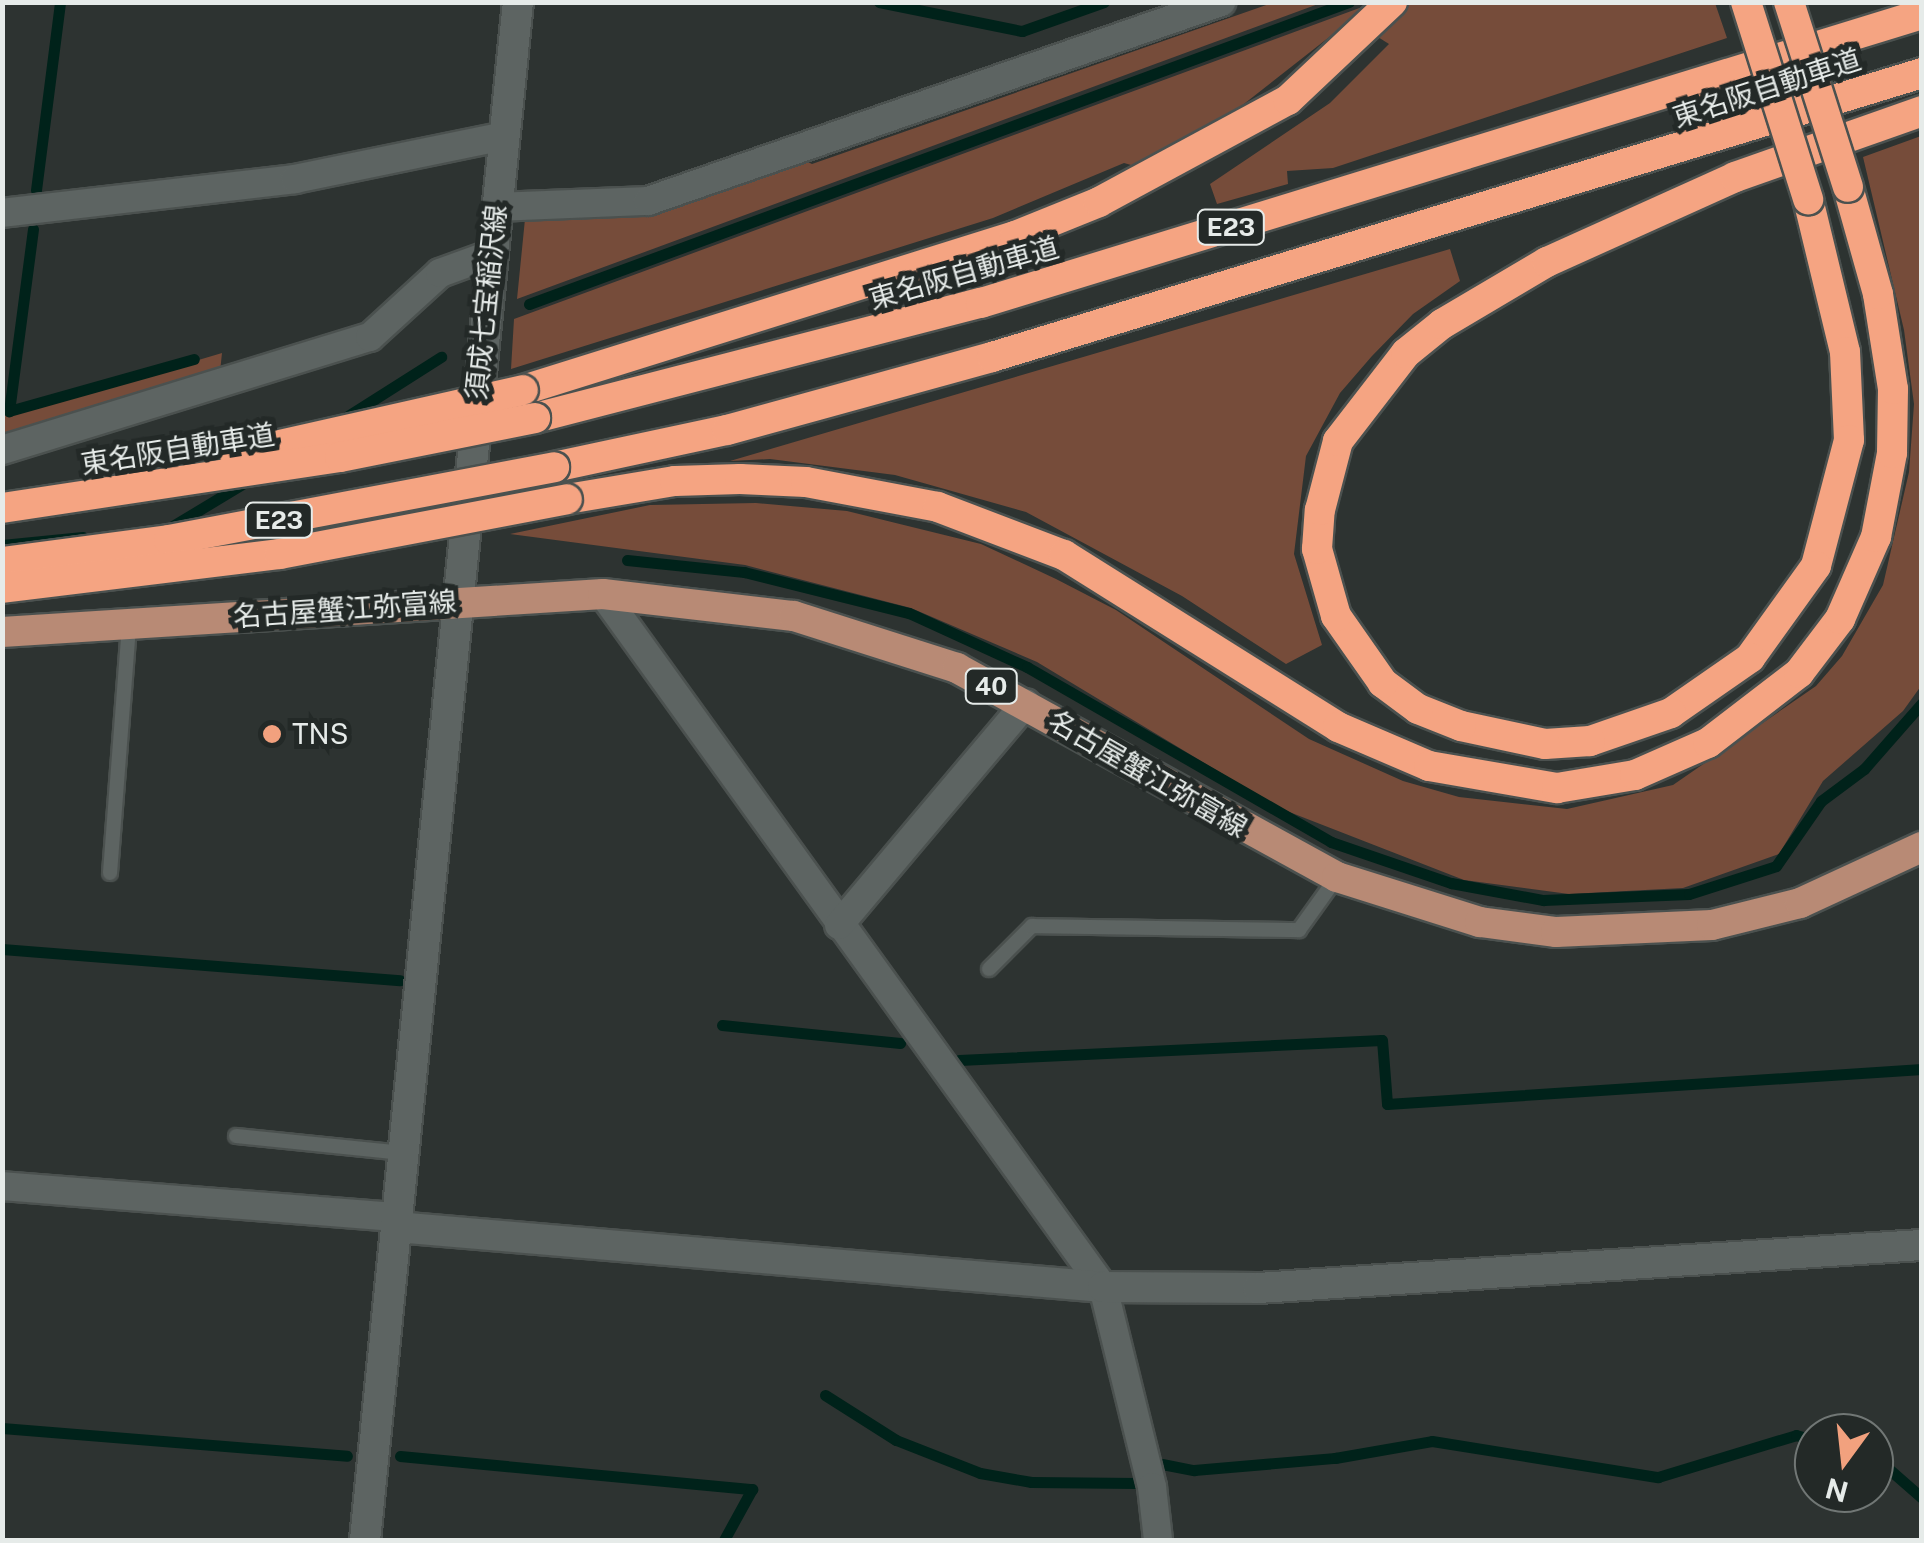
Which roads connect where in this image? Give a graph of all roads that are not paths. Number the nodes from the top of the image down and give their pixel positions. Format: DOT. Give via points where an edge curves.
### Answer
graph roads {
  1 [pos="518,2"];
  2 [pos="1221,2"];
  3 [pos="1392,2"];
  4 [pos="1746,2"];
  5 [pos="1789,2"];
  6 [pos="1922,14"];
  7 [pos="1922,73"];
  8 [pos="1922,112"];
  9 [pos="504,136"];
  10 [pos="497,207"];
  11 [pos="2,212"];
  12 [pos="492,254"];
  13 [pos="529,404"];
  14 [pos="2,450"];
  15 [pos="2,508"];
  16 [pos="2,562"];
  17 [pos="2,588"];
  18 [pos="603,594"];
  19 [pos="454,602"];
  20 [pos="130,622"];
  21 [pos="2,632"];
  22 [pos="1026,704"];
  23 [pos="1922,846"];
  24 [pos="110,873"];
  25 [pos="1337,877"];
  26 [pos="838,926"];
  27 [pos="988,969"];
  28 [pos="236,1136"];
  29 [pos="403,1152"];
  30 [pos="2,1186"];
  31 [pos="396,1222"];
  32 [pos="1922,1245"];
  33 [pos="1103,1287"];
  34 [pos="365,1540"];
  35 [pos="1158,1540"];
  1 -- 9 [label="street, 須成七宝稲沢線"];
  2 -- 10 [label="street" via="648,201"];
  3 -- 13 [label="highway" via="1372,28 1288,100 1099,202"];
  4 -- 8 [label="highway, bridge" via="1808,200 1845,352 1849,440 1816,566 1760,646 1717,685 1671,713 1590,741 1546,744 1488,734 1418,708 1383,683 1336,616 1318,549 1320,510 1338,441 1406,353 1547,262 1735,177"];
  5 -- 17 [label="highway, bridge" via="1878,294 1893,389 1892,453 1876,537 1840,619 1799,673 1708,743 1635,775 1557,788 1429,766 1338,727 1064,555 938,507 806,482 675,481 280,554"];
  6 -- 13 [label="highway, 東名阪自動車道 / E23" via="982,303"];
  7 -- 16 [label="highway, 東名阪自動車道 / E23, bridge" via="992,357 727,430 224,530"];
  9 -- 10 [label="street, 須成七宝稲沢線"];
  9 -- 11 [label="street" via="295,179"];
  10 -- 12 [label="street, 須成七宝稲沢線"];
  12 -- 14 [label="street" via="440,273 370,337"];
  12 -- 19 [label="street, 須成七宝稲沢線"];
  13 -- 15 [label="highway, bridge"];
  18 -- 19 [label="main road, 名古屋蟹江弥富線 / 40"];
  18 -- 22 [label="main road, 名古屋蟹江弥富線 / 40" via="794,616 905,648"];
  18 -- 26 [label="street"];
  19 -- 20 [label="main road, 名古屋蟹江弥富線 / 40"];
  19 -- 29 [label="street, 須成七宝稲沢線"];
  20 -- 21 [label="main road, 名古屋蟹江弥富線 / 40"];
  20 -- 24 [label="lane"];
  22 -- 25 [label="main road, 名古屋蟹江弥富線 / 40" via="1242,831"];
  22 -- 26 [label="street"];
  23 -- 25 [label="main road, 名古屋蟹江弥富線 / 40" via="1800,904 1712,925 1632,933 1480,922"];
  25 -- 27 [label="lane" via="1299,930 1032,926"];
  26 -- 33 [label="street"];
  28 -- 29 [label="lane"];
  29 -- 31 [label="street, 須成七宝稲沢線"];
  30 -- 31 [label="street"];
  31 -- 33 [label="street"];
  31 -- 34 [label="street, 須成七宝稲沢線"];
  32 -- 33 [label="street" via="1258,1288"];
  33 -- 35 [label="street" via="1152,1487"];
}
